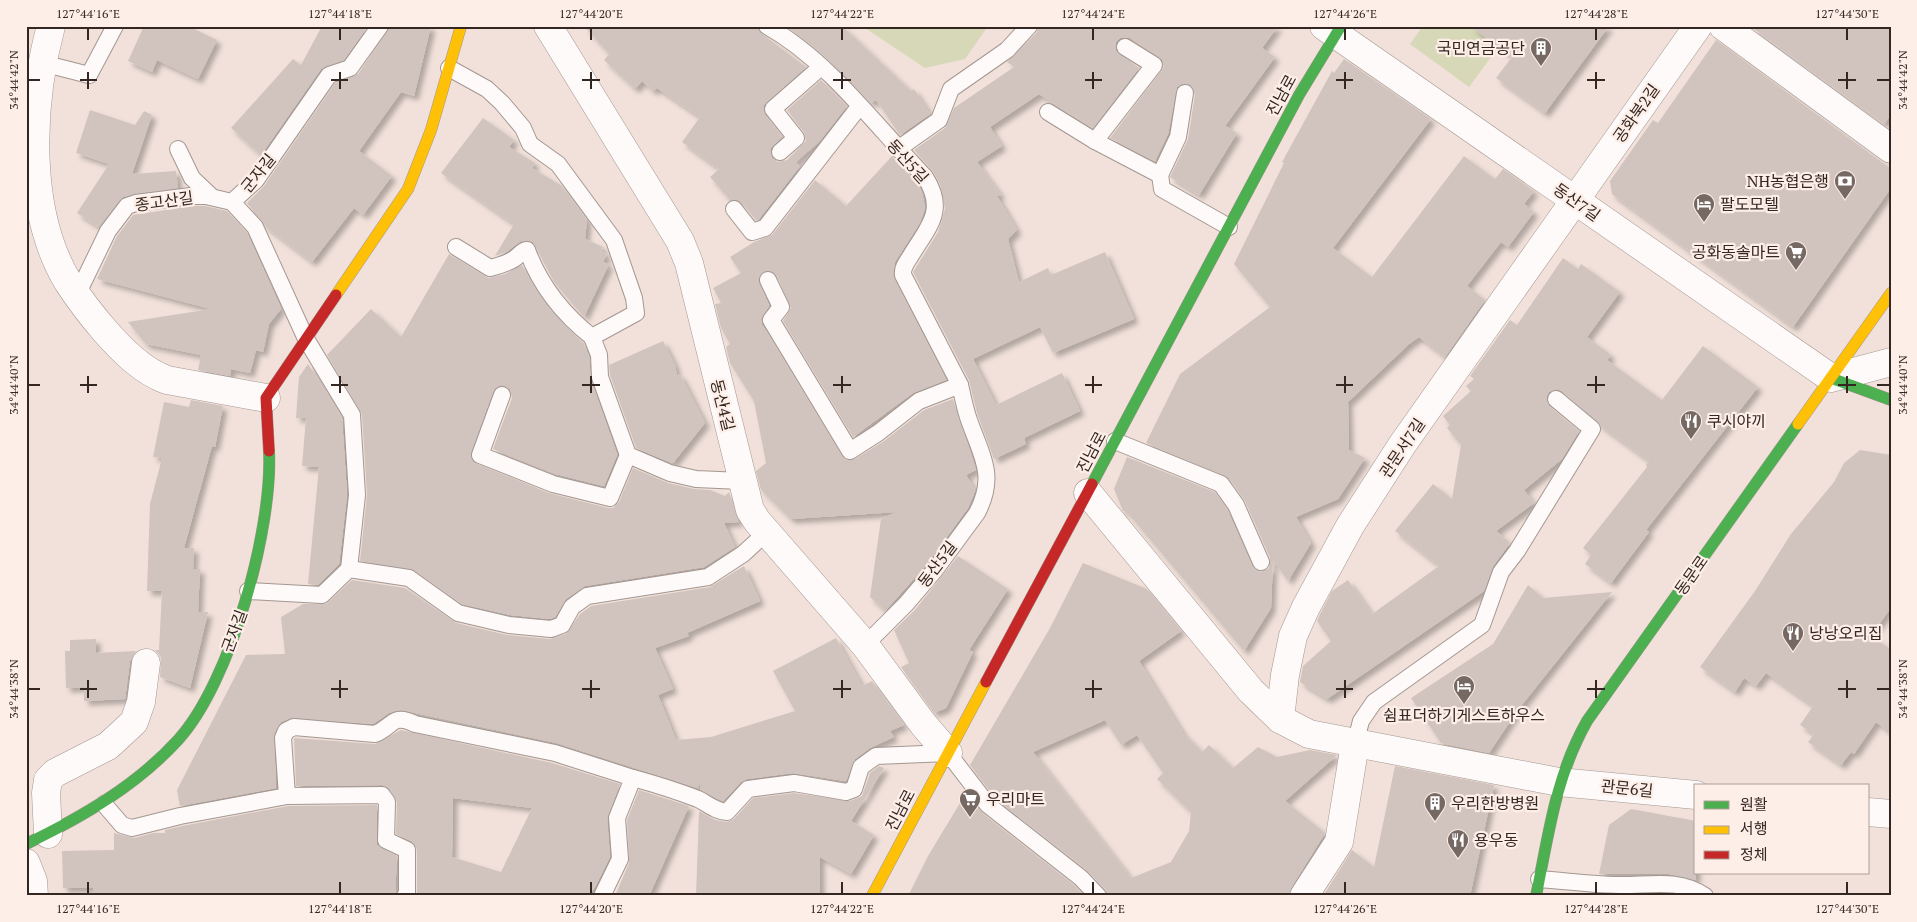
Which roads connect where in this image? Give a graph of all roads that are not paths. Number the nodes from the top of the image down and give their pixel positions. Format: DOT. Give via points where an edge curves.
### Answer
graph roads {
  1 [pos="51,26"];
  2 [pos="115,26"];
  3 [pos="380,26"];
  4 [pos="461,26"];
  5 [pos="548,26"];
  6 [pos="767,26"];
  7 [pos="1029,26"];
  8 [pos="1698,26"];
  9 [pos="1723,26"];
  10 [pos="1333,29"];
  11 [pos="1125,48"];
  12 [pos="42,63"];
  13 [pos="821,67"];
  14 [pos="449,68"];
  15 [pos="1185,94"];
  16 [pos="859,107"];
  17 [pos="1048,112"];
  18 [pos="1095,141"];
  19 [pos="1891,148"];
  20 [pos="178,149"];
  21 [pos="898,149"];
  22 [pos="780,152"];
  23 [pos="1160,175"];
  24 [pos="212,197"];
  25 [pos="1574,200"];
  26 [pos="232,202"];
  27 [pos="734,208"];
  28 [pos="1229,227"];
  29 [pos="456,247"];
  30 [pos="768,280"];
  31 [pos="1891,293"];
  32 [pos="77,295"];
  33 [pos="592,337"];
  34 [pos="306,340"];
  35 [pos="1891,362"];
  36 [pos="1831,378"];
  37 [pos="960,386"];
  38 [pos="502,395"];
  39 [pos="266,398"];
  40 [pos="1556,399"];
  41 [pos="1891,400"];
  42 [pos="1115,441"];
  43 [pos="628,455"];
  44 [pos="742,481"];
  45 [pos="1088,493"];
  46 [pos="767,532"];
  47 [pos="1261,562"];
  48 [pos="349,569"];
  49 [pos="248,591"];
  50 [pos="865,645"];
  51 [pos="146,663"];
  52 [pos="1280,719"];
  53 [pos="1355,744"];
  54 [pos="948,753"];
  55 [pos="633,778"];
  56 [pos="1559,782"];
  57 [pos="1694,795"];
  58 [pos="287,796"];
  59 [pos="104,804"];
  60 [pos="1870,812"];
  61 [pos="1891,814"];
  62 [pos="37,839"];
  63 [pos="26,862"];
  64 [pos="1539,879"];
  65 [pos="34,896"];
  66 [pos="405,896"];
  67 [pos="602,896"];
  68 [pos="872,896"];
  69 [pos="1098,896"];
  70 [pos="1304,896"];
  71 [pos="1536,896"];
  72 [pos="1705,896"];
  1 -- 12 [label="street"];
  2 -- 12 [label="lane" via="89,75"];
  3 -- 26 [label="lane, 군자길" via="350,68 329,75 256,180"];
  4 -- 14 [label="street"];
  5 -- 44 [label="street, 동산4길" via="680,241 689,263"];
  6 -- 13 [label="lane, 동산5길" via="790,39"];
  7 -- 21 [label="lane" via="1007,50 950,89 935,125"];
  8 -- 25 [label="street, 공화북2길"];
  9 -- 19 [label="street"];
  10 -- 25 [label="street, 동산7길"];
  10 -- 28 [label="street, 진남로"];
  11 -- 18 [label="lane" via="1154,65"];
  12 -- 32 [label="street" via="35,121 40,199 53,248"];
  13 -- 16 [label="lane, 동산5길"];
  13 -- 22 [label="lane" via="773,109 796,138"];
  14 -- 33 [label="lane" via="487,89 502,103 523,128 530,144 558,164 614,240 636,313"];
  14 -- 34 [label="street" via="418,168 408,189"];
  15 -- 23 [label="lane" via="1178,137"];
  16 -- 21 [label="lane, 동산5길"];
  16 -- 27 [label="lane" via="765,228 752,232"];
  17 -- 18 [label="lane"];
  18 -- 23 [label="lane"];
  20 -- 24 [label="lane, 종고산길" via="192,178"];
  21 -- 37 [label="lane, 동산5길" via="925,177 936,203 930,225 905,265 903,275"];
  23 -- 28 [label="lane" via="1162,189"];
  24 -- 26 [label="lane"];
  24 -- 32 [label="lane, 종고산길" via="168,198 128,206 108,231"];
  25 -- 36 [label="street, 동산7길"];
  25 -- 52 [label="street, 관문서7길" via="1402,445 1350,526 1293,636"];
  26 -- 34 [label="lane, 군자길" via="256,227"];
  28 -- 42 [label="street, 진남로"];
  29 -- 33 [label="lane" via="490,268 503,265 527,250 534,267 569,319"];
  30 -- 37 [label="lane" via="781,307 770,320 850,451 919,401"];
  31 -- 36 [label="street, 동문로"];
  32 -- 39 [label="street" via="114,341 154,376"];
  33 -- 43 [label="lane" via="599,355 600,377"];
  34 -- 39 [label="street"];
  34 -- 48 [label="lane, 군자길" via="349,407 354,427 357,495"];
  35 -- 36 [label="street"];
  36 -- 41 [label="street"];
  36 -- 56 [label="street, 동문로" via="1602,698 1571,749"];
  37 -- 50 [label="lane, 동산5길" via="986,462 981,506 935,570"];
  38 -- 43 [label="lane" via="480,455 554,484 610,498"];
  39 -- 49 [label="street, 군자길" via="270,468 267,514"];
  40 -- 53 [label="lane" via="1592,429 1517,552 1501,572 1482,625 1374,702 1361,721"];
  42 -- 45 [label="street, 진남로"];
  42 -- 47 [label="lane" via="1221,484 1236,505"];
  43 -- 44 [label="lane" via="670,473 696,479"];
  44 -- 46 [label="street, 동산4길" via="750,510"];
  45 -- 52 [label="street" via="1251,691"];
  45 -- 54 [label="street, 진남로"];
  46 -- 48 [label="lane" via="708,577 587,596 572,607 562,625 551,629 509,626 458,613 409,578"];
  46 -- 50 [label="street, 동산4길"];
  48 -- 49 [label="lane" via="322,595"];
  49 -- 59 [label="street, 군자길" via="211,689 194,720 154,765"];
  50 -- 54 [label="street, 동산4길"];
  51 -- 62 [label="street" via="142,702 134,722 108,746 55,773 48,780"];
  52 -- 53 [label="street" via="1309,734"];
  53 -- 56 [label="street"];
  53 -- 70 [label="street" via="1338,842"];
  54 -- 55 [label="lane" via="876,756 861,767 854,789 846,792 794,783 748,789 727,812"];
  54 -- 68 [label="street, 진남로"];
  54 -- 69 [label="lane" via="988,805 1081,878"];
  55 -- 58 [label="lane" via="555,753 415,724 403,718 375,734 288,729 284,738"];
  55 -- 67 [label="lane" via="617,818 620,859"];
  56 -- 57 [label="street, 관문6길"];
  56 -- 64 [label="street, 동문로"];
  58 -- 59 [label="lane" via="132,828 122,825"];
  58 -- 66 [label="lane" via="382,795 387,802 386,840 407,850"];
  59 -- 62 [label="street, 군자길"];
  60 -- 61 [label="street"];
  63 -- 65 [label="street"];
  64 -- 71 [label="street, 동문로"];
  64 -- 72 [label="lane" via="1631,885 1662,883 1684,886"];
}
